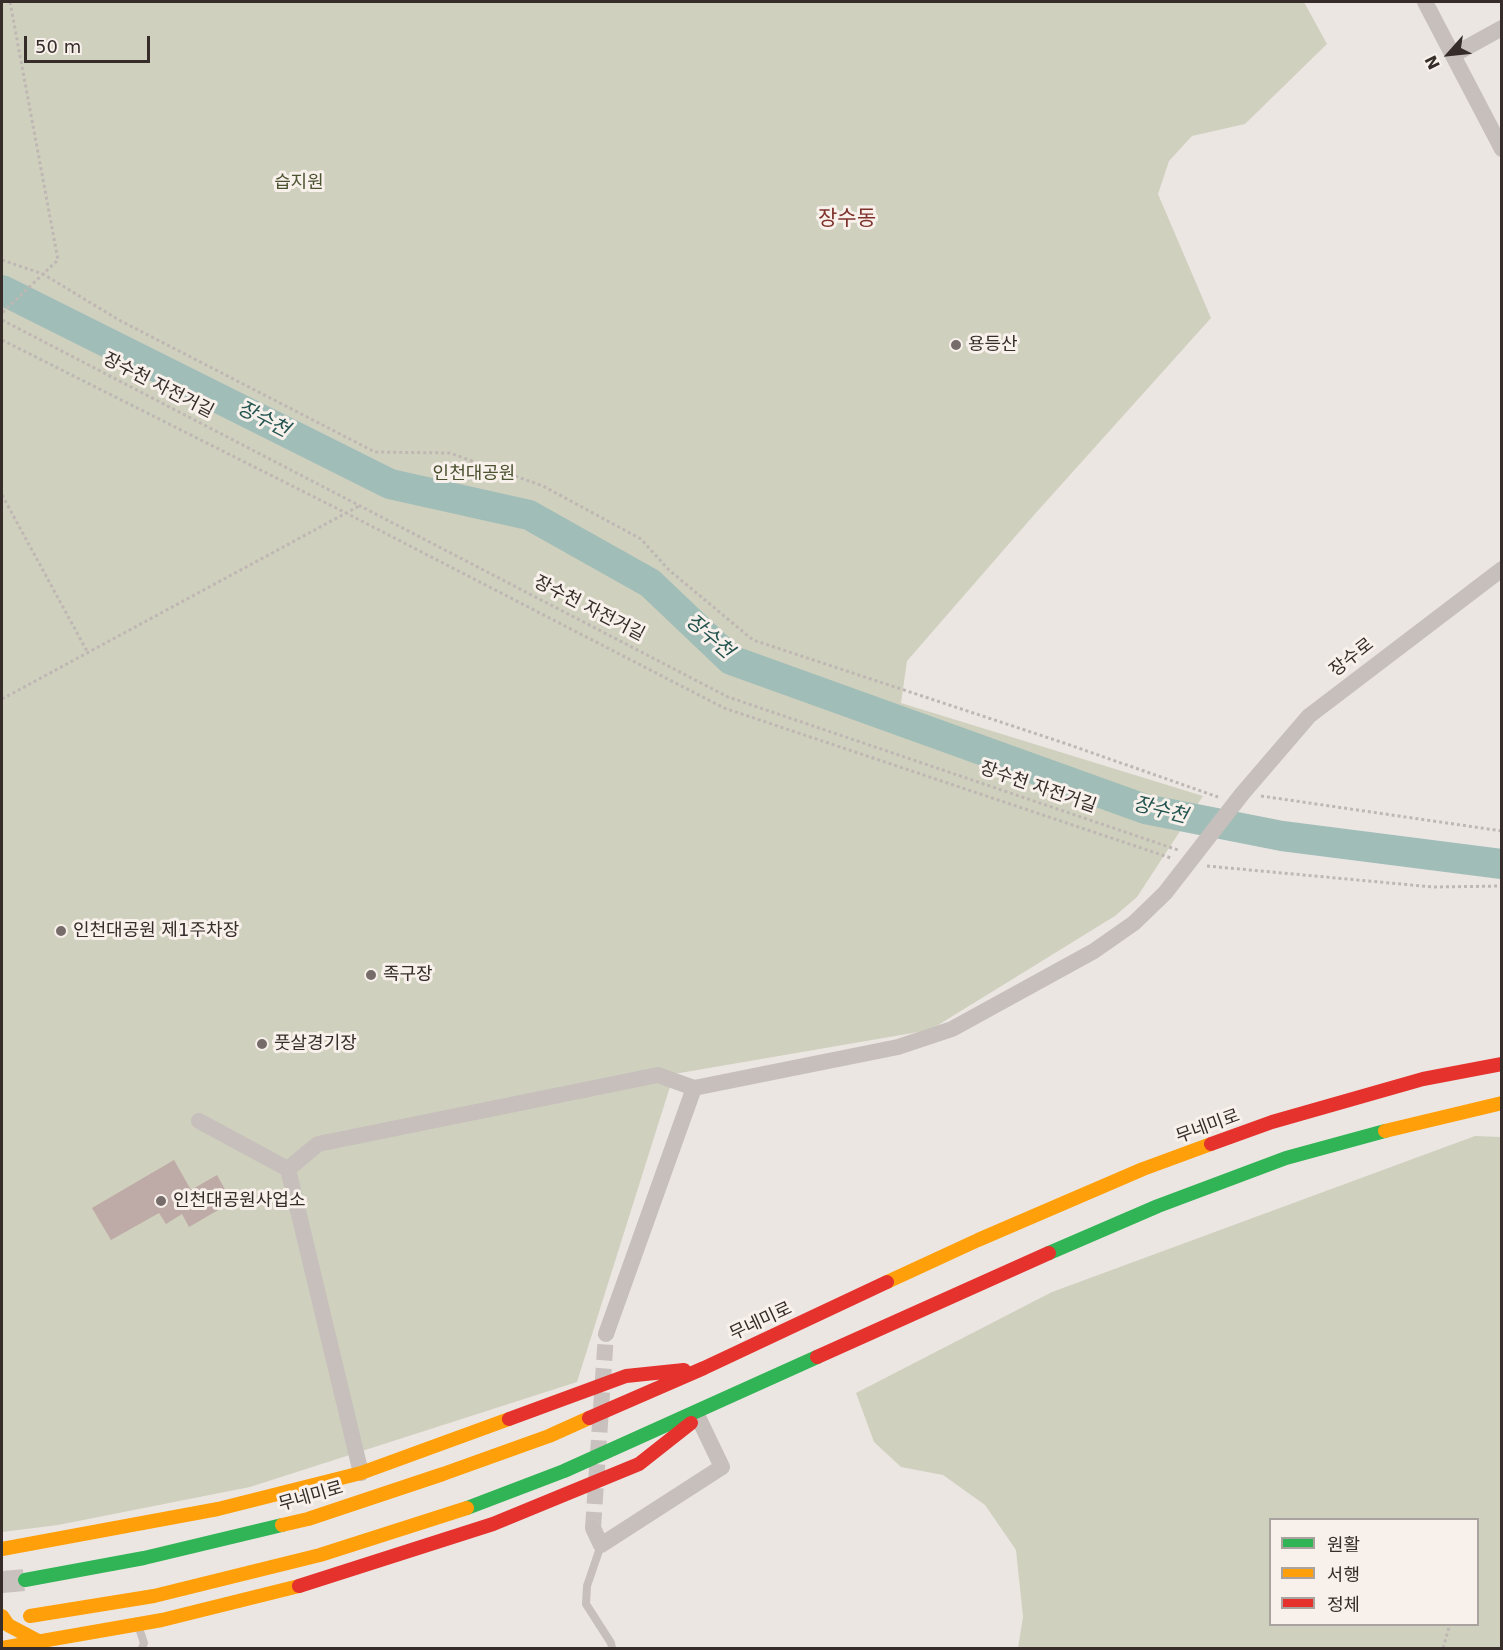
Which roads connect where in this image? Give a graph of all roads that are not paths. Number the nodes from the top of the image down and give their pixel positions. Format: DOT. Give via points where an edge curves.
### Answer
graph roads {
  1 [pos="1425,2"];
  2 [pos="1502,28"];
  3 [pos="1453,55"];
  4 [pos="1502,149"];
  5 [pos="1502,569"];
  6 [pos="1492,1053"];
  7 [pos="1502,1064"];
  8 [pos="1423,1079"];
  9 [pos="694,1088"];
  10 [pos="1502,1103"];
  11 [pos="1434,1118"];
  12 [pos="1490,1120"];
  13 [pos="199,1121"];
  14 [pos="288,1169"];
  15 [pos="606,1334"];
  16 [pos="704,1368"];
  17 [pos="721,1400"];
  18 [pos="698,1418"];
  19 [pos="361,1473"];
  20 [pos="592,1528"];
  21 [pos="602,1545"];
  22 [pos="16,1547"];
  23 [pos="2,1549"];
  24 [pos="2,1562"];
  25 [pos="25,1580"];
  26 [pos="2,1616"];
  27 [pos="30,1616"];
  28 [pos="137,1624"];
  29 [pos="40,1642"];
  30 [pos="2,1648"];
  31 [pos="142,1648"];
  32 [pos="612,1648"];
  1 -- 3 [label="street"];
  2 -- 3 [label="street"];
  3 -- 4 [label="street"];
  5 -- 9 [label="street, 장수로" via="1309,716 1165,893 1134,923 1094,951 952,1029 898,1047"];
  6 -- 8 [label="main road"];
  7 -- 8 [label="main road, 무네미로"];
  8 -- 16 [label="main road, 무네미로" via="1272,1122 1143,1169 978,1240"];
  9 -- 14 [label="street" via="658,1075 318,1144"];
  9 -- 15 [label="street"];
  10 -- 11 [label="main road"];
  11 -- 12 [label="main road"];
  11 -- 17 [label="main road" via="1286,1158 1158,1206"];
  13 -- 14 [label="street"];
  14 -- 19 [label="street"];
  16 -- 19 [label="main road" via="626,1376"];
  16 -- 25 [label="main road, 무네미로" via="549,1436 308,1519 144,1558"];
  17 -- 18 [label="main road"];
  17 -- 27 [label="main road" via="553,1475 457,1512 320,1555 154,1596"];
  18 -- 21 [label="street" via="722,1467"];
  18 -- 28 [label="main road" via="639,1464 493,1524 319,1581"];
  19 -- 22 [label="main road" via="218,1509"];
  20 -- 21 [label="street"];
  21 -- 32 [label="lane" via="587,1586 586,1604"];
  22 -- 23 [label="main road"];
  22 -- 24 [label="main road"];
  26 -- 29 [label="main road" via="8,1625"];
  28 -- 29 [label="main road"];
  28 -- 31 [label="lane"];
  29 -- 30 [label="main road"];
}
